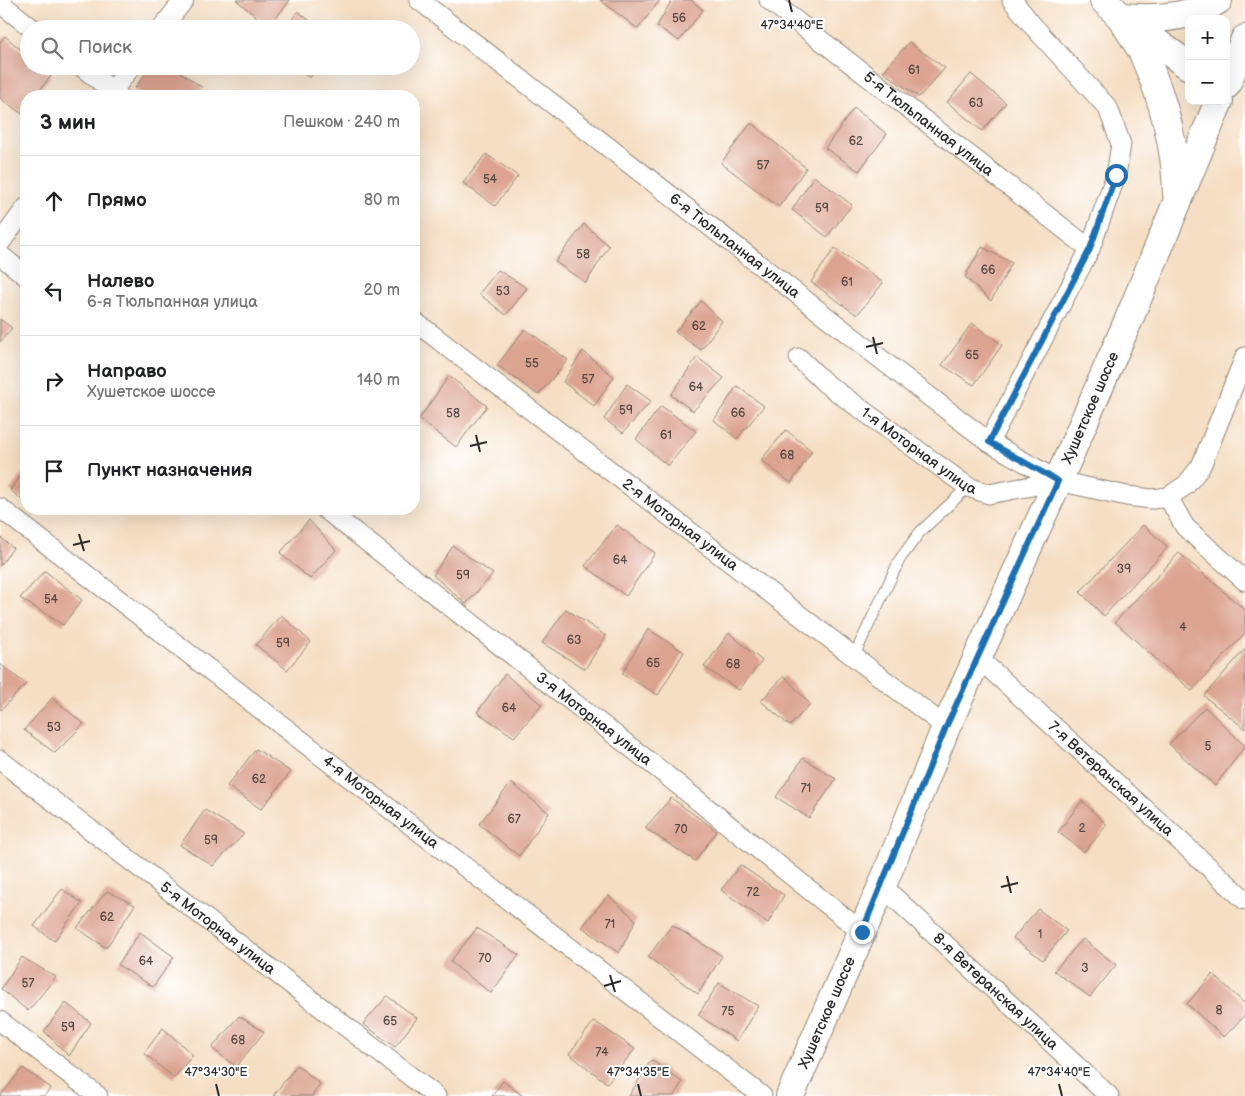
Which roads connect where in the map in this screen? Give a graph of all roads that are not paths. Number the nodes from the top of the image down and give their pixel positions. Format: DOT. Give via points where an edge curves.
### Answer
graph roads {
  1 [pos="184,0"];
  2 [pos="419,0"];
  3 [pos="768,0"];
  4 [pos="1012,0"];
  5 [pos="1218,0"];
  6 [pos="0,3"];
  7 [pos="1113,9"];
  8 [pos="22,20"];
  9 [pos="168,20"];
  10 [pos="1245,40"];
  11 [pos="1185,63"];
  12 [pos="91,75"];
  13 [pos="126,75"];
  14 [pos="1230,76"];
  15 [pos="107,90"];
  16 [pos="116,90"];
  17 [pos="1217,105"];
  18 [pos="1177,201"];
  19 [pos="20,216"];
  20 [pos="0,244"];
  21 [pos="1090,249"];
  22 [pos="0,255"];
  23 [pos="20,271"];
  24 [pos="420,326"];
  25 [pos="1245,357"];
  26 [pos="799,358"];
  27 [pos="989,442"];
  28 [pos="1058,481"];
  29 [pos="968,487"];
  30 [pos="1168,496"];
  31 [pos="0,508"];
  32 [pos="333,515"];
  33 [pos="1245,581"];
  34 [pos="854,656"];
  35 [pos="976,657"];
  36 [pos="946,727"];
  37 [pos="0,760"];
  38 [pos="882,886"];
  39 [pos="1245,900"];
  40 [pos="862,932"];
  41 [pos="0,1021"];
  42 [pos="98,1096"];
  43 [pos="436,1096"];
  44 [pos="762,1096"];
  45 [pos="790,1096"];
  46 [pos="1109,1096"];
  1 -- 9 [label="street"];
  2 -- 27 [label="street, 6-я Тюльпанная улица"];
  3 -- 21 [label="street, 5-я Тюльпанная улица"];
  4 -- 21 [label="street" via="1108,108 1121,144 1116,175"];
  5 -- 7 [label="main road" via="1177,16 1143,19"];
  6 -- 8 [label="street"];
  7 -- 11 [label="main road"];
  7 -- 18 [label="main road" via="1142,52 1159,94 1170,133"];
  10 -- 14 [label="main road"];
  12 -- 15 [label="street"];
  13 -- 16 [label="street"];
  17 -- 18 [label="main road, Хушетское шоссе"];
  18 -- 28 [label="main road, Хушетское шоссе"];
  19 -- 20 [label="street"];
  21 -- 27 [label="street"];
  22 -- 23 [label="street"];
  24 -- 34 [label="street, 2-я Моторная улица"];
  25 -- 30 [label="street" via="1201,466 1186,486"];
  26 -- 29 [label="street, 1-я Моторная улица" via="825,383"];
  27 -- 28 [label="street, 6-я Тюльпанная улица"];
  28 -- 29 [label="street, 1-я Моторная улица" via="989,494"];
  28 -- 30 [label="street" via="1127,496"];
  28 -- 35 [label="main road, Хушетское шоссе"];
  29 -- 34 [label="lane" via="920,532 900,559"];
  30 -- 33 [label="street" via="1185,528"];
  31 -- 44 [label="street, 4-я Моторная улица"];
  32 -- 40 [label="street, 3-я Моторная улица"];
  34 -- 36 [label="street, 2-я Моторная улица"];
  35 -- 36 [label="main road, Хушетское шоссе"];
  35 -- 39 [label="street, 7-я Ветеранская улица"];
  36 -- 38 [label="main road, Хушетское шоссе"];
  37 -- 43 [label="street, 5-я Моторная улица"];
  38 -- 40 [label="main road, Хушетское шоссе"];
  38 -- 46 [label="street, 8-я Ветеранская улица"];
  40 -- 45 [label="main road, Хушетское шоссе"];
  41 -- 42 [label="street"];
}
